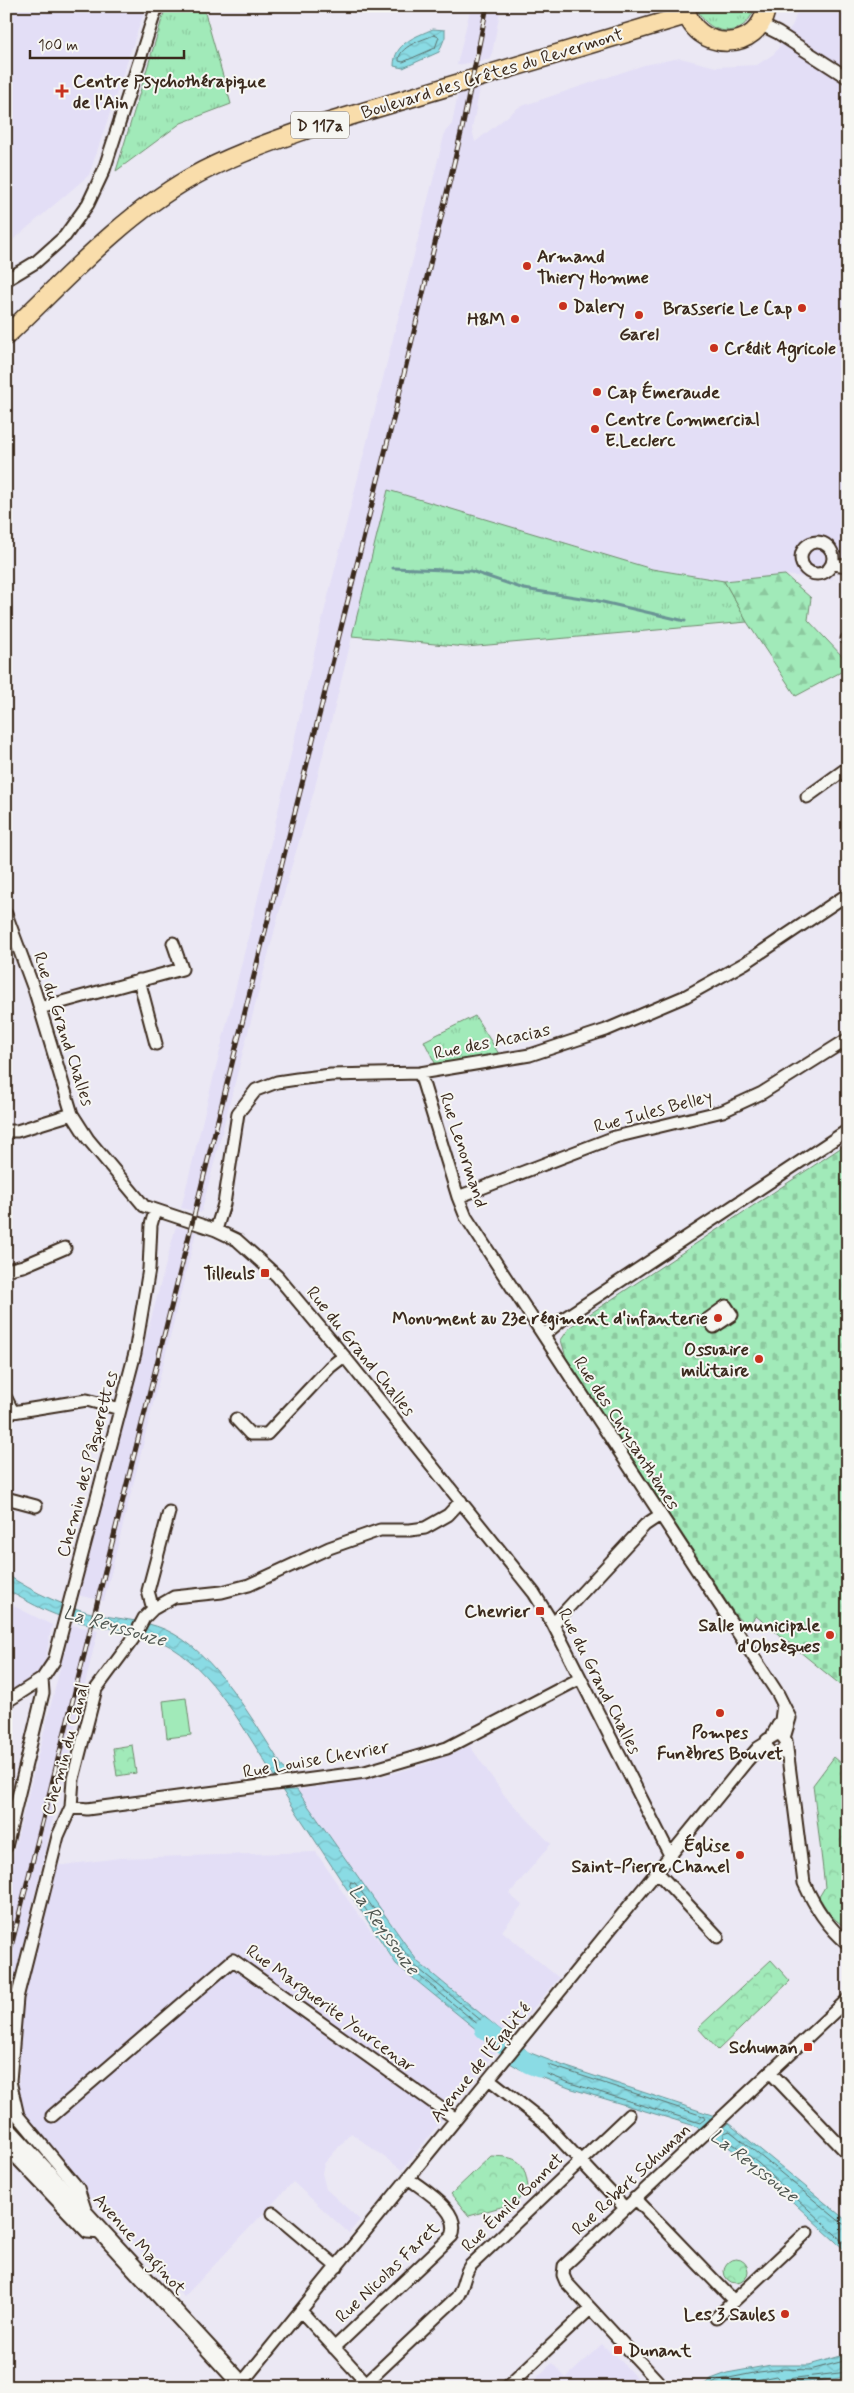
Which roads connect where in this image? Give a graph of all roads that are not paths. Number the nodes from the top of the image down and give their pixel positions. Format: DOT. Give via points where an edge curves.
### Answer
graph roads {
  1 [pos="157,6"];
  2 [pos="766,6"];
  3 [pos="686,10"];
  4 [pos="760,24"];
  5 [pos="848,78"];
  6 [pos="6,280"];
  7 [pos="6,336"];
  8 [pos="833,564"];
  9 [pos="848,566"];
  10 [pos="848,776"];
  11 [pos="807,797"];
  12 [pos="848,894"];
  13 [pos="6,914"];
  14 [pos="173,942"];
  15 [pos="139,980"];
  16 [pos="40,1008"];
  17 [pos="848,1039"];
  18 [pos="156,1044"];
  19 [pos="420,1073"];
  20 [pos="72,1114"];
  21 [pos="848,1130"];
  22 [pos="6,1131"];
  23 [pos="458,1197"];
  24 [pos="155,1211"];
  25 [pos="216,1230"];
  26 [pos="65,1248"];
  27 [pos="6,1270"];
  28 [pos="544,1335"];
  29 [pos="344,1356"];
  30 [pos="6,1398"];
  31 [pos="120,1408"];
  32 [pos="10,1413"];
  33 [pos="236,1419"];
  34 [pos="6,1498"];
  35 [pos="461,1501"];
  36 [pos="36,1506"];
  37 [pos="169,1512"];
  38 [pos="660,1515"];
  39 [pos="153,1609"];
  40 [pos="553,1624"];
  41 [pos="42,1679"];
  42 [pos="579,1679"];
  43 [pos="6,1702"];
  44 [pos="776,1745"];
  45 [pos="71,1807"];
  46 [pos="6,1847"];
  47 [pos="670,1856"];
  48 [pos="657,1872"];
  49 [pos="718,1937"];
  50 [pos="848,1944"];
  51 [pos="848,1999"];
  52 [pos="770,2072"];
  53 [pos="489,2079"];
  54 [pos="629,2115"];
  55 [pos="52,2116"];
  56 [pos="456,2119"];
  57 [pos="6,2128"];
  58 [pos="6,2147"];
  59 [pos="848,2154"];
  60 [pos="580,2161"];
  61 [pos="408,2178"];
  62 [pos="635,2198"];
  63 [pos="625,2208"];
  64 [pos="273,2213"];
  65 [pos="88,2216"];
  66 [pos="807,2232"];
  67 [pos="103,2233"];
  68 [pos="337,2267"];
  69 [pos="734,2301"];
  70 [pos="590,2309"];
  71 [pos="301,2311"];
  72 [pos="716,2318"];
  73 [pos="334,2348"];
  74 [pos="243,2385"];
  75 [pos="368,2385"];
  76 [pos="508,2387"];
  77 [pos="663,2387"];
  1 -- 6 [label="street" via="104,170 88,204 65,236 36,262"];
  2 -- 4 [label="main road"];
  3 -- 4 [label="main road" via="693,26 714,41 740,40"];
  3 -- 7 [label="main road, Boulevard des Crêtes du Revermont / D 117a" via="322,125 222,162 151,204 116,232"];
  4 -- 5 [label="street"];
  8 -- 9 [label="street"];
  10 -- 11 [label="street" via="843,770"];
  12 -- 19 [label="street, Rue des Acacias" via="745,963 686,996 624,1023 530,1055"];
  13 -- 16 [label="street, Rue du Grand Challes"];
  14 -- 15 [label="street" via="182,969"];
  15 -- 16 [label="street"];
  15 -- 18 [label="street"];
  16 -- 20 [label="street, Rue du Grand Challes"];
  17 -- 23 [label="street, Rue Jules Belley" via="762,1093 723,1111 615,1137"];
  19 -- 23 [label="street, Rue Lenormand"];
  19 -- 25 [label="street, Rue des Acacias" via="331,1075 277,1082 256,1090 238,1113 224,1204"];
  20 -- 22 [label="street"];
  20 -- 24 [label="street, Rue du Grand Challes" via="134,1195 144,1206"];
  21 -- 28 [label="street" via="563,1319"];
  23 -- 28 [label="street, Rue Lenormand" via="468,1220"];
  24 -- 25 [label="street, Rue du Grand Challes"];
  24 -- 31 [label="street, Chemin des Pâquerettes" via="135,1353"];
  25 -- 29 [label="street, Rue du Grand Challes" via="237,1240 277,1276"];
  26 -- 27 [label="street"];
  28 -- 38 [label="street, Rue des Chrysanthèmes"];
  29 -- 33 [label="street" via="267,1434 250,1434"];
  29 -- 35 [label="street, Rue du Grand Challes"];
  30 -- 32 [label="street"];
  31 -- 32 [label="street" via="87,1400"];
  31 -- 41 [label="street, Chemin des Pâquerettes" via="54,1661"];
  34 -- 36 [label="street"];
  35 -- 39 [label="street, Chemin du Canal" via="448,1515 425,1528 380,1530 330,1548 249,1586 174,1597"];
  35 -- 40 [label="street, Rue du Grand Challes" via="534,1593"];
  37 -- 39 [label="street" via="148,1590"];
  38 -- 40 [label="street" via="644,1525"];
  38 -- 44 [label="street, Rue des Chrysanthèmes" via="778,1694 790,1718"];
  39 -- 45 [label="street, Chemin du Canal" via="96,1689 73,1779"];
  40 -- 42 [label="street, Rue du Grand Challes"];
  41 -- 43 [label="street, Chemin des Pâquerettes"];
  41 -- 46 [label="street" via="43,1693"];
  42 -- 45 [label="street, Rue Louise Chevrier" via="447,1748 365,1772 87,1809"];
  42 -- 47 [label="street, Rue du Grand Challes"];
  44 -- 47 [label="street, Avenue de l'Égalité" via="746,1762"];
  44 -- 50 [label="street" via="790,1759 804,1883 825,1922"];
  45 -- 65 [label="street, Chemin du Canal" via="58,1836 17,1998 10,2081 18,2116 78,2188"];
  47 -- 48 [label="street, Avenue de l'Égalité"];
  48 -- 49 [label="street"];
  48 -- 53 [label="street, Avenue de l'Égalité"];
  51 -- 52 [label="street, Rue Robert Schuman"];
  52 -- 59 [label="street"];
  52 -- 62 [label="street, Rue Robert Schuman"];
  53 -- 56 [label="street, Avenue de l'Égalité"];
  53 -- 60 [label="street" via="544,2122"];
  54 -- 60 [label="street, Rue Émile Bonnet"];
  55 -- 56 [label="street, Rue Marguerite Yourcenar" via="233,1960"];
  56 -- 61 [label="street, Avenue de l'Égalité"];
  57 -- 65 [label="main road, Avenue Maginot"];
  58 -- 67 [label="street" via="86,2232"];
  60 -- 63 [label="street"];
  60 -- 75 [label="street, Rue Émile Bonnet" via="470,2266 465,2272 462,2290 456,2297"];
  61 -- 68 [label="street, Avenue de l'Égalité"];
  61 -- 73 [label="street, Rue Nicolas Faret" via="446,2209 454,2220 452,2236"];
  62 -- 63 [label="street, Rue Robert Schuman"];
  62 -- 69 [label="street"];
  63 -- 70 [label="street, Rue Robert Schuman" via="564,2266 566,2282"];
  64 -- 68 [label="street"];
  65 -- 67 [label="main road, Avenue Maginot"];
  66 -- 69 [label="street"];
  67 -- 74 [label="main road, Avenue Maginot"];
  68 -- 71 [label="street, Avenue de l'Égalité"];
  69 -- 72 [label="street"];
  70 -- 76 [label="street"];
  70 -- 77 [label="street"];
  71 -- 73 [label="street"];
  71 -- 74 [label="street, Avenue de l'Égalité"];
  73 -- 75 [label="street"];
}
